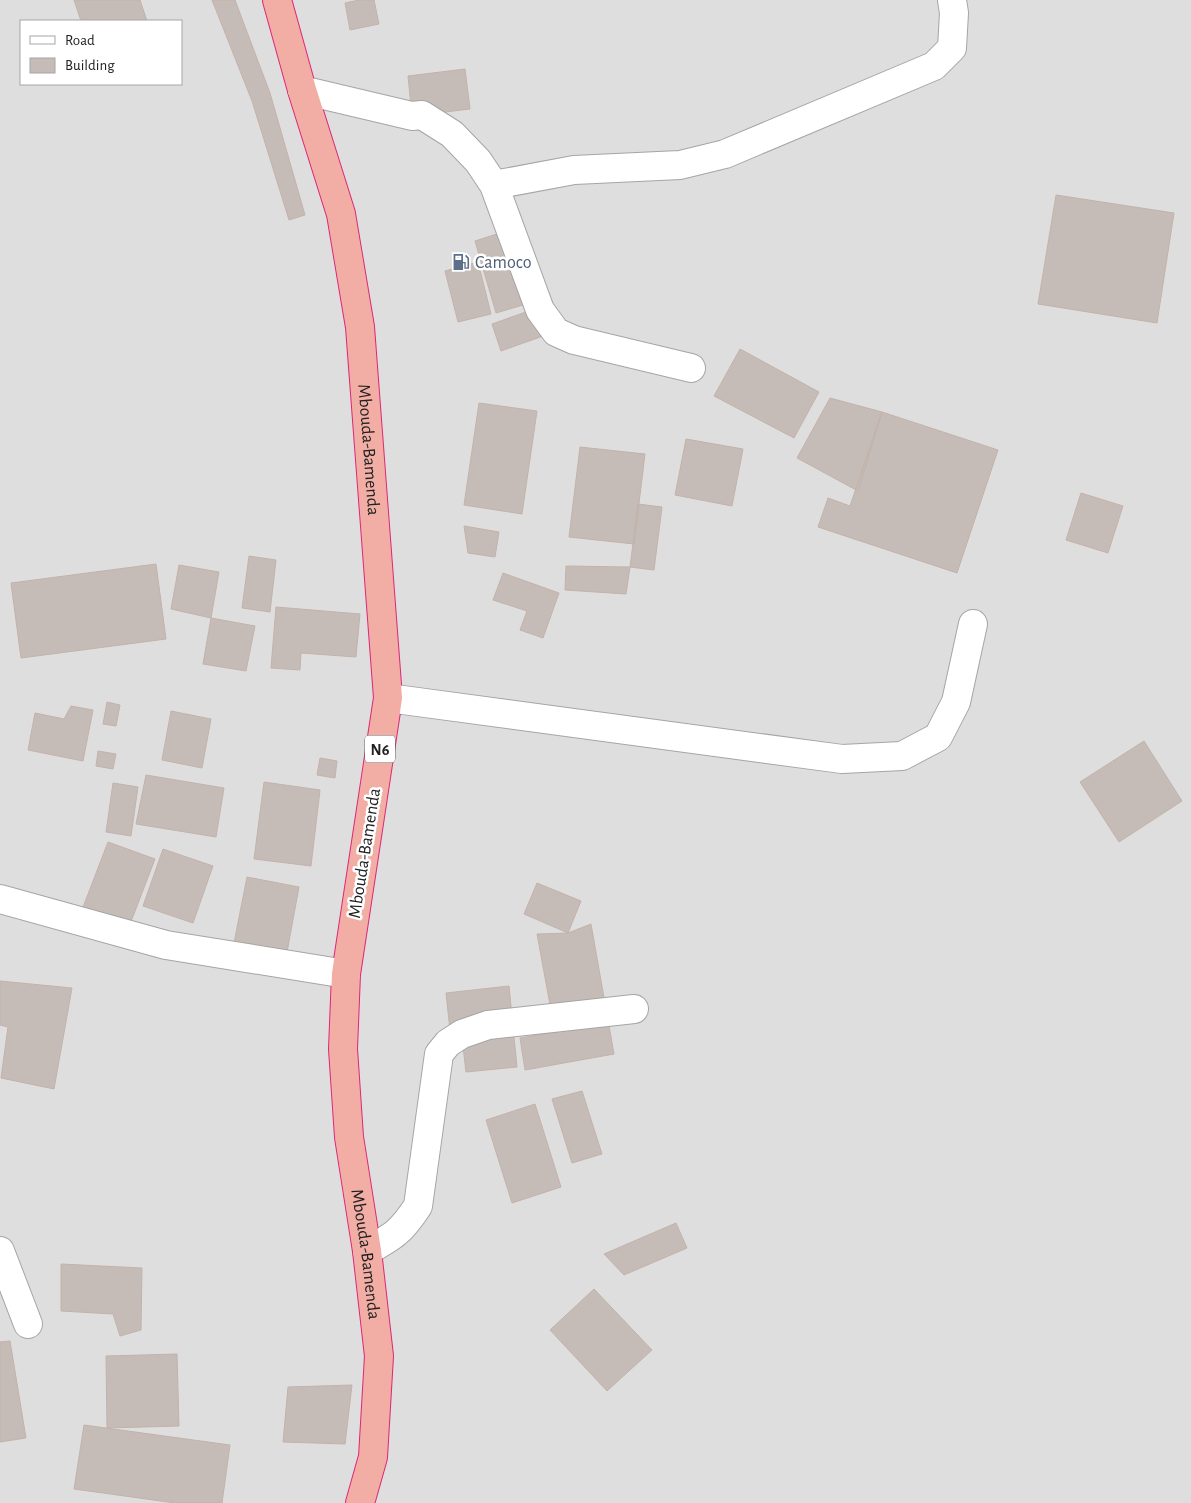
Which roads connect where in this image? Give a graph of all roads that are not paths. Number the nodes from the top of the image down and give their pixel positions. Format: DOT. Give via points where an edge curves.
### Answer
graph roads {
  1 [pos="277,0"];
  2 [pos="952,0"];
  3 [pos="302,90"];
  4 [pos="494,185"];
  5 [pos="691,368"];
  6 [pos="973,624"];
  7 [pos="388,698"];
  8 [pos="0,899"];
  9 [pos="346,974"];
  10 [pos="634,1009"];
  11 [pos="367,1250"];
  12 [pos="0,1251"];
  13 [pos="28,1324"];
  14 [pos="360,1503"];
  1 -- 3 [label="highway, Mbouda-Bamenda / N6"];
  2 -- 4 [label="street" via="952,48 934,66 724,154 680,165 574,170"];
  3 -- 4 [label="street" via="412,116 422,115 452,134 478,161"];
  3 -- 7 [label="highway, Mbouda-Bamenda / N6" via="341,214 360,327"];
  4 -- 5 [label="street" via="540,310 556,332 574,340"];
  6 -- 7 [label="street" via="956,702 938,738 902,756 842,759"];
  7 -- 9 [label="highway, Mbouda-Bamenda / N6"];
  8 -- 9 [label="street" via="166,945"];
  9 -- 11 [label="highway, Mbouda-Bamenda / N6" via="343,1049 349,1136"];
  10 -- 11 [label="street" via="488,1025 448,1043 439,1054 418,1206 392,1238"];
  11 -- 14 [label="highway, Mbouda-Bamenda / N6" via="380,1356 373,1457"];
  12 -- 13 [label="street"];
}
